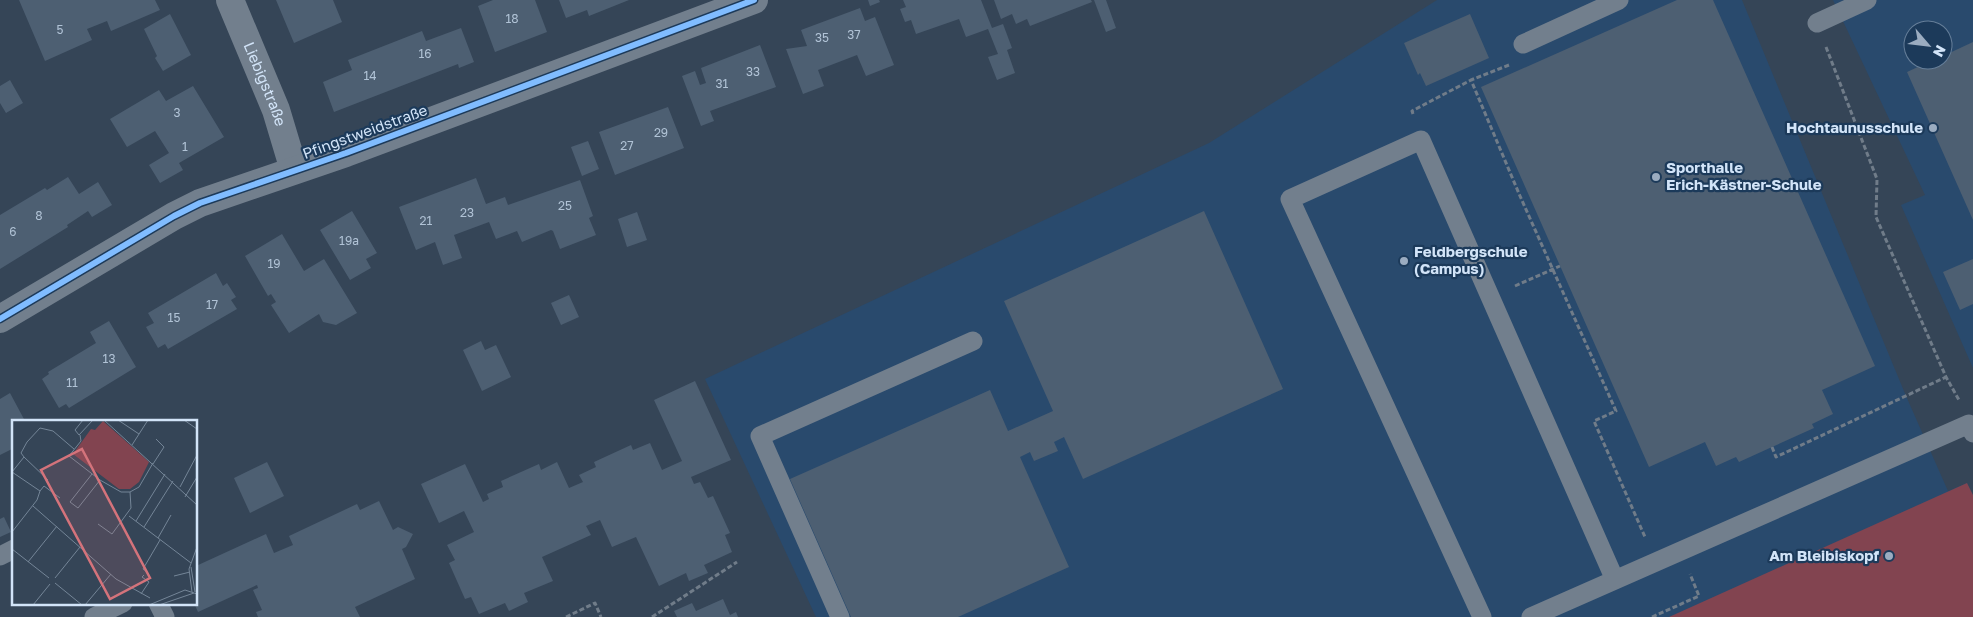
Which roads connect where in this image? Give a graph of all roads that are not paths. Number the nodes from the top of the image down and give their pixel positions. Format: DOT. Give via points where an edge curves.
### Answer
graph roads {
  1 [pos="230,0"];
  2 [pos="754,0"];
  3 [pos="1619,0"];
  4 [pos="1867,0"];
  5 [pos="1817,23"];
  6 [pos="1523,44"];
  7 [pos="294,170"];
  8 [pos="0,319"];
  9 [pos="973,341"];
  10 [pos="1971,428"];
  11 [pos="12,550"];
  12 [pos="0,556"];
  13 [pos="1615,580"];
  14 [pos="121,604"];
  15 [pos="159,604"];
  16 [pos="94,617"];
  17 [pos="166,617"];
  18 [pos="840,617"];
  19 [pos="1482,617"];
  20 [pos="1531,617"];
  1 -- 7 [label="street, Liebigstraße" via="276,110"];
  2 -- 7 [label="street, Pfingstweidstraße" via="356,150"];
  3 -- 6 [label="lane"];
  4 -- 5 [label="lane"];
  7 -- 8 [label="street, Pfingstweidstraße" via="200,203 174,216"];
  9 -- 18 [label="lane" via="760,436"];
  10 -- 13 [label="lane"];
  11 -- 12 [label="lane"];
  13 -- 19 [label="lane" via="1421,140 1290,199"];
  13 -- 20 [label="lane"];
  14 -- 16 [label="lane"];
  15 -- 17 [label="lane"];
}
